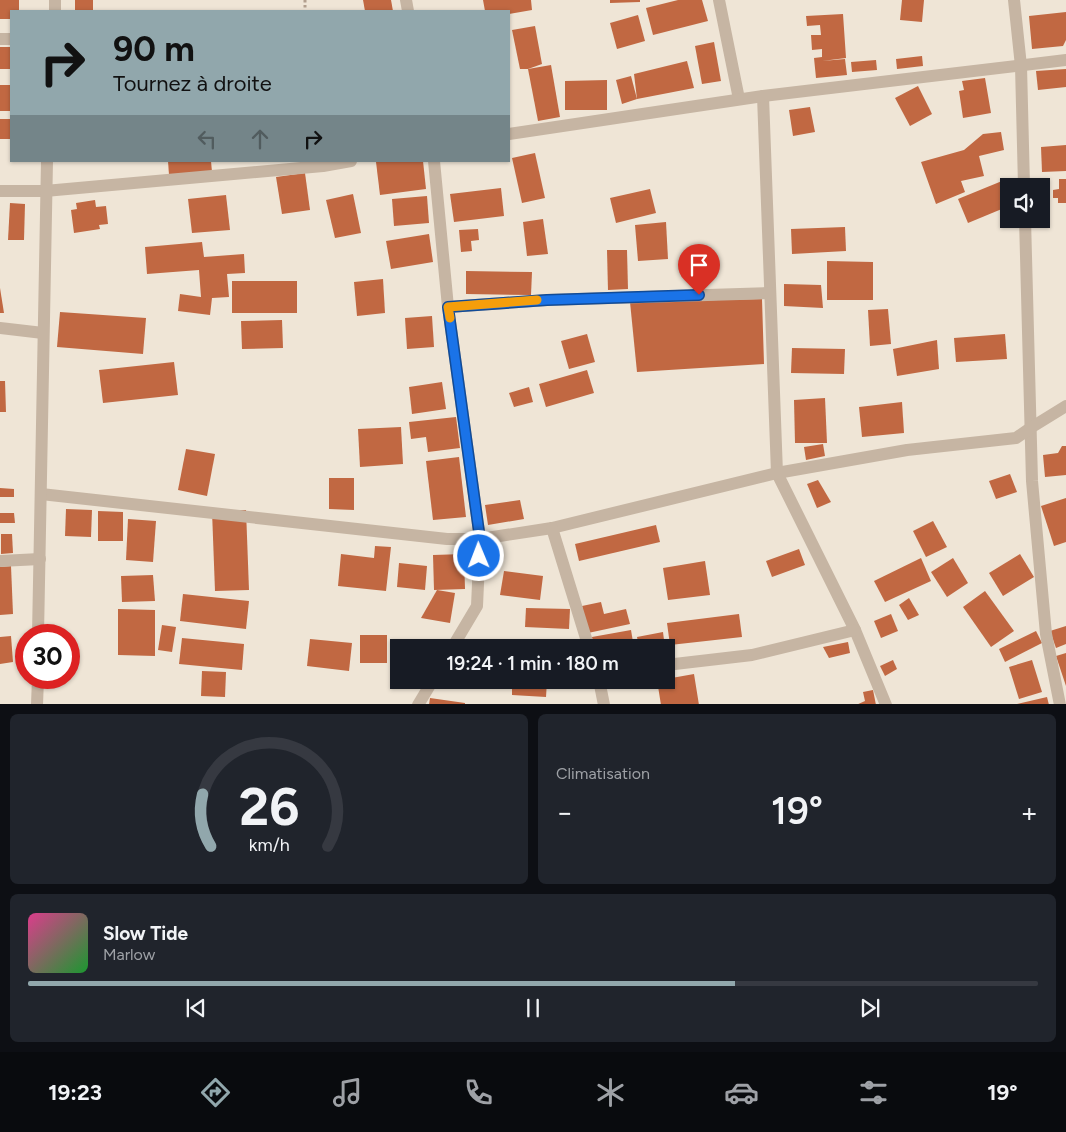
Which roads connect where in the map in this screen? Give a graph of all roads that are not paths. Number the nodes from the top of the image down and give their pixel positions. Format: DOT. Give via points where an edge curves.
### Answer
graph roads {
  1 [pos="719,0"];
  2 [pos="1014,0"];
  3 [pos="1066,60"];
  4 [pos="1021,66"];
  5 [pos="763,96"];
  6 [pos="739,99"];
  7 [pos="510,134"];
  8 [pos="47,162"];
  9 [pos="345,162"];
  10 [pos="434,162"];
  11 [pos="1024,178"];
  12 [pos="0,191"];
  13 [pos="45,191"];
  14 [pos="1026,228"];
  15 [pos="770,293"];
  16 [pos="448,307"];
  17 [pos="0,328"];
  18 [pos="43,333"];
  19 [pos="1066,406"];
  20 [pos="1032,426"];
  21 [pos="778,473"];
  22 [pos="41,494"];
  23 [pos="552,528"];
  24 [pos="480,539"];
  25 [pos="40,559"];
  26 [pos="0,561"];
  27 [pos="38,624"];
  28 [pos="855,630"];
  29 [pos="457,639"];
  30 [pos="586,639"];
  31 [pos="675,664"];
  32 [pos="38,689"];
  33 [pos="427,689"];
  34 [pos="601,689"];
  35 [pos="37,704"];
  36 [pos="418,704"];
  37 [pos="604,704"];
  38 [pos="886,704"];
  39 [pos="1060,704"];
  1 -- 6 [label="street"];
  2 -- 4 [label="street"];
  3 -- 4 [label="street"];
  4 -- 5 [label="street"];
  4 -- 11 [label="street"];
  5 -- 6 [label="street"];
  5 -- 15 [label="street"];
  6 -- 7 [label="street"];
  8 -- 13 [label="street"];
  9 -- 13 [label="street"];
  10 -- 16 [label="street"];
  12 -- 13 [label="street"];
  13 -- 18 [label="street"];
  14 -- 20 [label="street"];
  15 -- 16 [label="street" via="547,300"];
  15 -- 21 [label="street"];
  16 -- 24 [label="street"];
  17 -- 18 [label="street"];
  18 -- 22 [label="street"];
  19 -- 20 [label="street"];
  20 -- 21 [label="street" via="1016,438 906,450"];
  20 -- 39 [label="street" via="1032,481 1046,634"];
  21 -- 23 [label="street"];
  21 -- 28 [label="street"];
  22 -- 24 [label="street" via="447,539"];
  22 -- 25 [label="street"];
  23 -- 24 [label="street"];
  23 -- 30 [label="street"];
  24 -- 29 [label="street" via="477,606"];
  25 -- 26 [label="street"];
  25 -- 27 [label="street"];
  28 -- 31 [label="street" via="752,655"];
  28 -- 38 [label="street"];
  32 -- 35 [label="street"];
  33 -- 36 [label="street"];
  34 -- 37 [label="street"];
}
